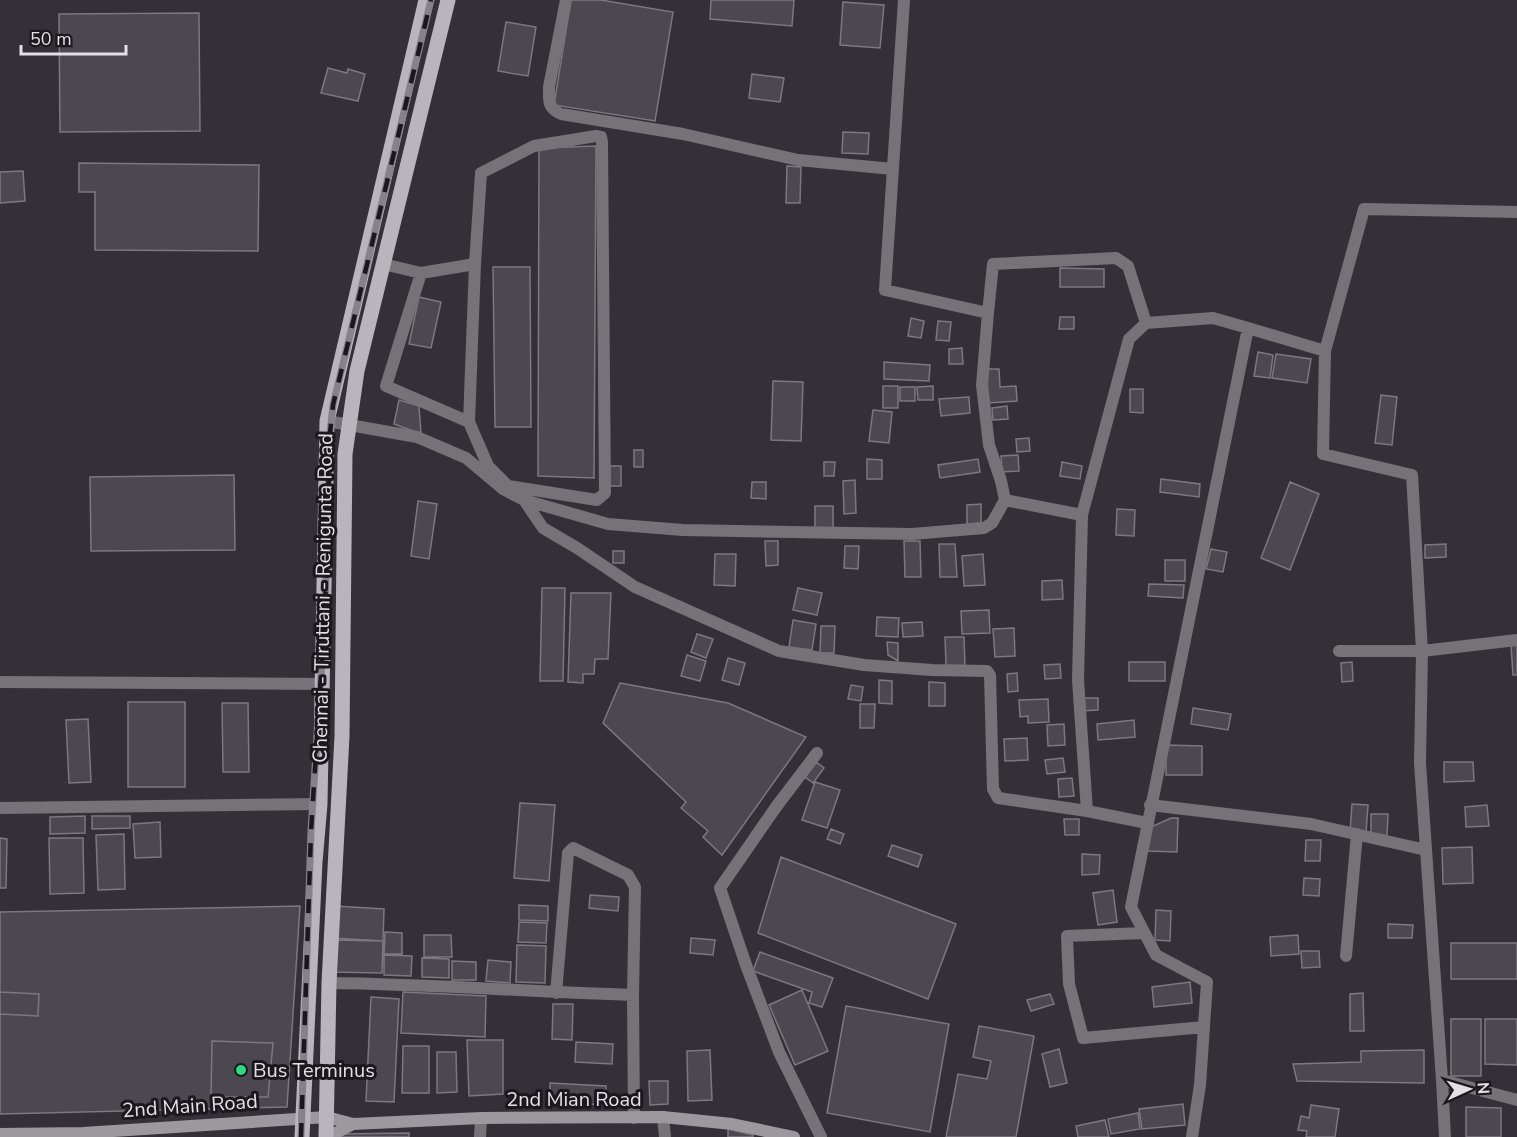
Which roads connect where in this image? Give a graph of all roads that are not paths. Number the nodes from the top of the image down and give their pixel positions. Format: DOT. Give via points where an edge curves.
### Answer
graph roads {
  1 [pos="426,0"];
  2 [pos="448,0"];
  3 [pos="566,0"];
  4 [pos="904,0"];
  5 [pos="893,169"];
  6 [pos="1517,212"];
  7 [pos="383,264"];
  8 [pos="475,264"];
  9 [pos="421,273"];
  10 [pos="988,313"];
  11 [pos="1146,323"];
  12 [pos="1248,328"];
  13 [pos="1325,351"];
  14 [pos="327,421"];
  15 [pos="470,422"];
  16 [pos="348,425"];
  17 [pos="524,500"];
  18 [pos="1005,500"];
  19 [pos="1082,515"];
  20 [pos="344,584"];
  21 [pos="323,585"];
  22 [pos="1517,640"];
  23 [pos="1339,651"];
  24 [pos="1422,651"];
  25 [pos="0,682"];
  26 [pos="322,684"];
  27 [pos="817,753"];
  28 [pos="320,804"];
  29 [pos="1150,805"];
  30 [pos="0,808"];
  31 [pos="1087,811"];
  32 [pos="1147,823"];
  33 [pos="1356,834"];
  34 [pos="1426,850"];
  35 [pos="1144,933"];
  36 [pos="1346,956"];
  37 [pos="329,983"];
  38 [pos="556,993"];
  39 [pos="633,994"];
  40 [pos="1204,1027"];
  41 [pos="1442,1080"];
  42 [pos="1517,1100"];
  43 [pos="327,1117"];
  44 [pos="303,1118"];
  45 [pos="481,1118"];
  46 [pos="634,1118"];
  47 [pos="663,1118"];
  48 [pos="353,1124"];
  49 [pos="153,1132"];
  50 [pos="0,1134"];
  51 [pos="302,1137"];
  52 [pos="327,1137"];
  53 [pos="480,1137"];
  54 [pos="665,1137"];
  55 [pos="795,1137"];
  56 [pos="821,1137"];
  57 [pos="1192,1137"];
  58 [pos="1445,1137"];
  1 -- 14 [label="main road, Chennai - Tiruttani - Renigunta Road"];
  2 -- 7 [label="main road, Chennai - Tiruttani - Renigunta Road"];
  3 -- 5 [label="street" via="549,87 553,110 798,160"];
  4 -- 5 [label="street"];
  5 -- 10 [label="street" via="885,290"];
  6 -- 13 [label="street" via="1365,209"];
  7 -- 9 [label="street"];
  7 -- 16 [label="main road, Chennai - Tiruttani - Renigunta Road"];
  8 -- 9 [label="street"];
  8 -- 15 [label="street"];
  8 -- 15 [label="street" via="481,173 534,146 601,138 605,493 597,500 508,486 488,466"];
  9 -- 15 [label="street" via="386,386"];
  10 -- 11 [label="street" via="993,264 1116,258 1128,266"];
  10 -- 18 [label="street" via="982,385 989,445"];
  11 -- 12 [label="street" via="1213,318"];
  11 -- 19 [label="street" via="1129,339"];
  12 -- 13 [label="street"];
  12 -- 29 [label="street"];
  13 -- 24 [label="street" via="1323,454 1412,474"];
  14 -- 16 [label="street"];
  14 -- 21 [label="main road, Chennai - Tiruttani - Renigunta Road"];
  16 -- 17 [label="street" via="417,437 466,459 503,489"];
  16 -- 20 [label="main road, Chennai - Tiruttani - Renigunta Road"];
  17 -- 18 [label="street" via="608,524 683,530 912,534 984,528 992,523"];
  17 -- 31 [label="street" via="543,528 634,587 779,651 864,665 987,671 995,795"];
  18 -- 19 [label="street"];
  19 -- 31 [label="street" via="1078,680"];
  20 -- 21 [label="main road"];
  20 -- 37 [label="main road, Chennai - Tiruttani - Renigunta Road" via="342,736"];
  21 -- 26 [label="main road, Chennai - Tiruttani - Renigunta Road"];
  22 -- 24 [label="street"];
  23 -- 24 [label="street"];
  24 -- 34 [label="street" via="1420,764"];
  25 -- 26 [label="street"];
  26 -- 28 [label="main road, Chennai - Tiruttani - Renigunta Road"];
  27 -- 56 [label="street" via="720,888 779,1052"];
  28 -- 30 [label="street"];
  28 -- 44 [label="main road, Chennai - Tiruttani - Renigunta Road"];
  29 -- 32 [label="street"];
  29 -- 33 [label="street" via="1311,824"];
  31 -- 32 [label="street"];
  32 -- 35 [label="street" via="1131,907"];
  33 -- 34 [label="street"];
  33 -- 36 [label="street"];
  34 -- 41 [label="street"];
  35 -- 40 [label="street" via="1156,955 1207,982"];
  35 -- 40 [label="street" via="1067,936 1069,984 1083,1038"];
  37 -- 38 [label="street" via="422,984"];
  37 -- 43 [label="main road, Chennai - Tiruttani - Renigunta Road"];
  38 -- 39 [label="street"];
  38 -- 39 [label="street" via="568,853 573,848 628,875 635,887"];
  39 -- 46 [label="street"];
  40 -- 57 [label="street"];
  41 -- 42 [label="street"];
  41 -- 58 [label="street"];
  43 -- 44 [label="main road, 2nd Main Road"];
  43 -- 48 [label="main road, 2nd Main Road"];
  43 -- 52 [label="main road, Chennai - Tiruttani - Renigunta Road"];
  44 -- 49 [label="main road, 2nd Main Road"];
  44 -- 51 [label="main road, Chennai - Tiruttani - Renigunta Road"];
  45 -- 46 [label="main road, 2nd Mian Road"];
  45 -- 48 [label="main road, 2nd Mian Road"];
  45 -- 53 [label="street"];
  46 -- 47 [label="main road, 2nd Mian Road"];
  47 -- 54 [label="street"];
  47 -- 55 [label="main road, 2nd Mian Road" via="732,1124"];
  48 -- 52 [label="main road"];
  49 -- 50 [label="main road, 2nd Main Road"];
}
